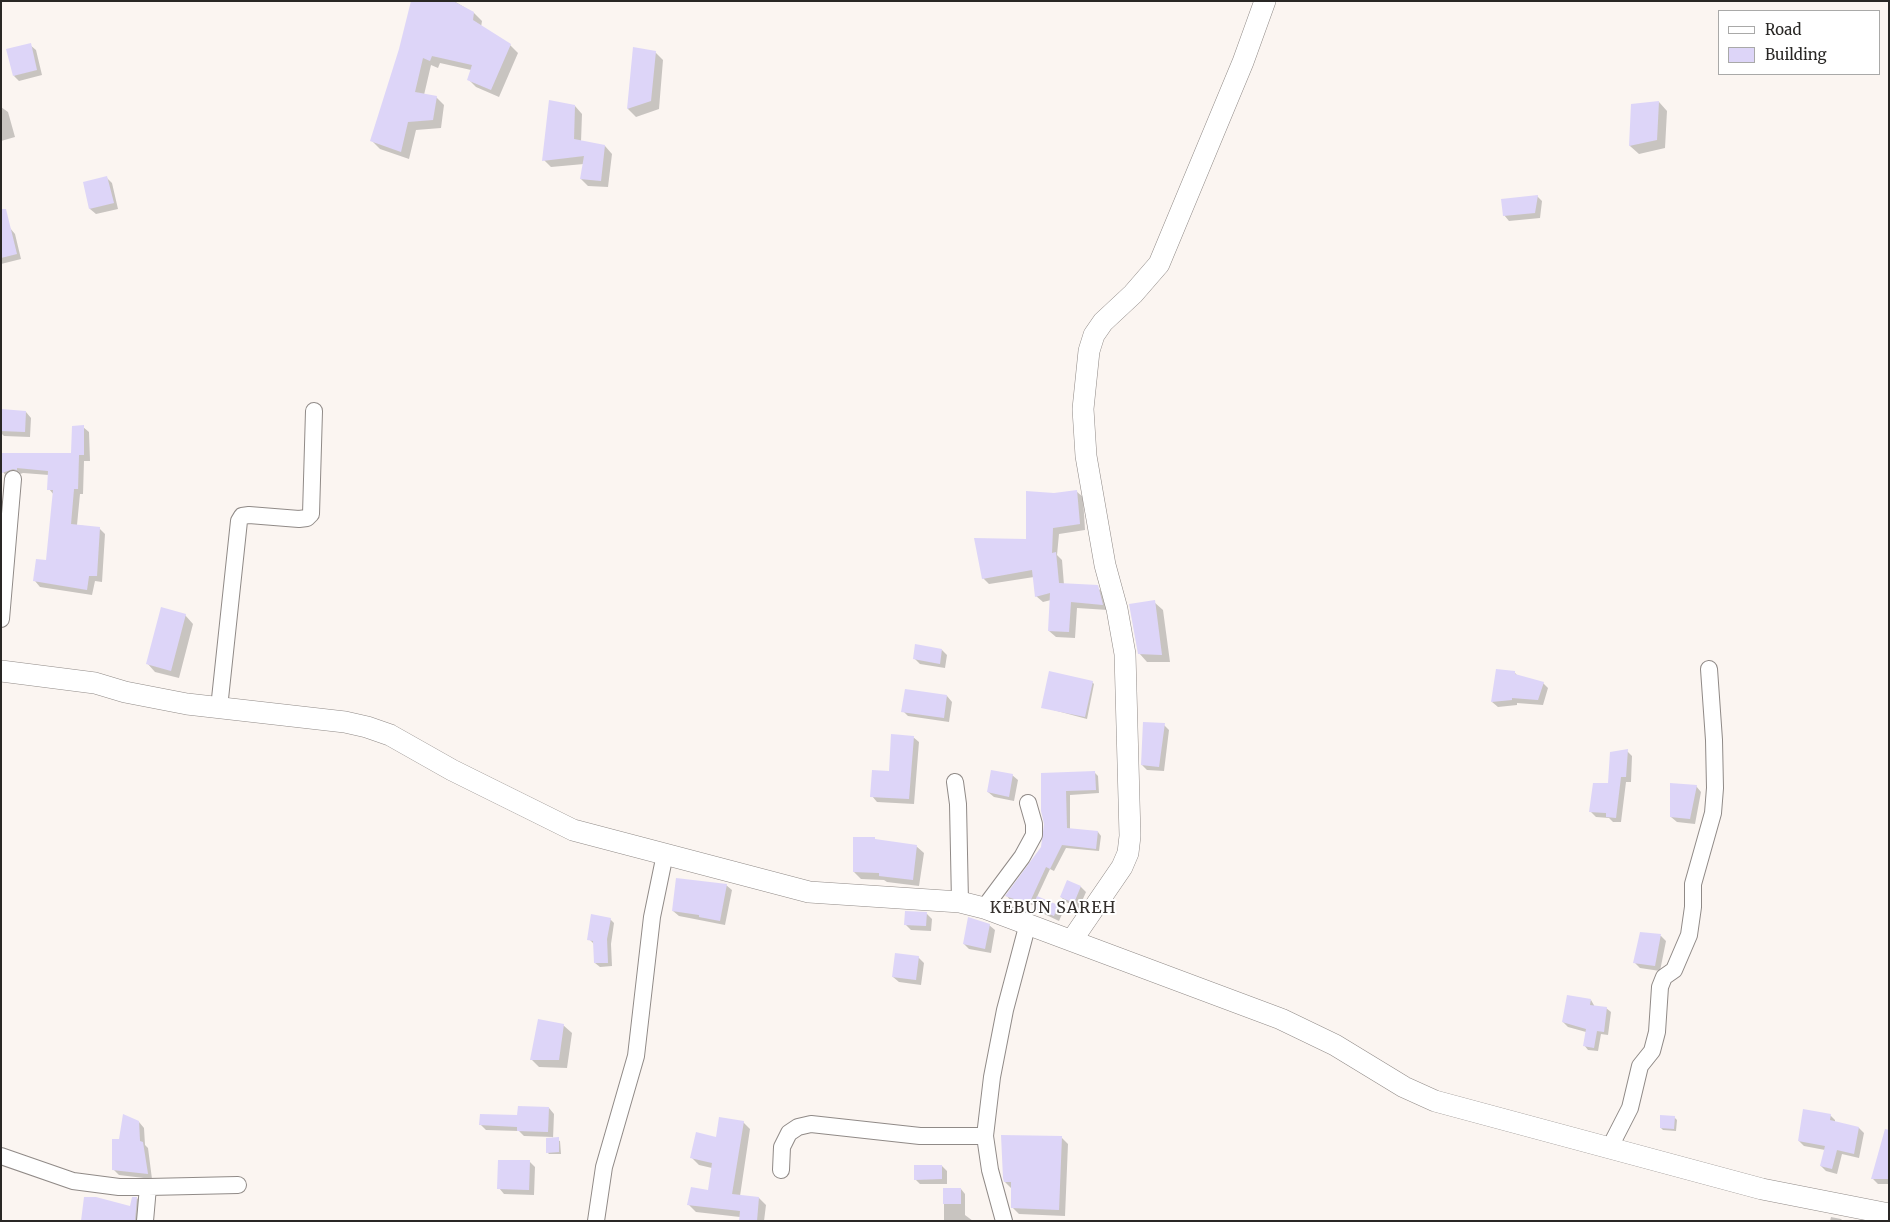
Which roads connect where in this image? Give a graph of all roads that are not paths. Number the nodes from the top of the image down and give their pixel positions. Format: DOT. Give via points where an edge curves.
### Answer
graph roads {
  1 [pos="1265,1"];
  2 [pos="314,411"];
  3 [pos="13,479"];
  4 [pos="3,567"];
  5 [pos="1,619"];
  6 [pos="1708,670"];
  7 [pos="1,671"];
  8 [pos="219,708"];
  9 [pos="954,782"];
  10 [pos="1028,803"];
  11 [pos="665,854"];
  12 [pos="960,902"];
  13 [pos="984,908"];
  14 [pos="1028,923"];
  15 [pos="1072,940"];
  16 [pos="986,1136"];
  17 [pos="1610,1147"];
  18 [pos="1,1156"];
  19 [pos="781,1170"];
  20 [pos="238,1185"];
  21 [pos="148,1188"];
  22 [pos="1889,1214"];
  23 [pos="145,1221"];
  24 [pos="596,1221"];
  25 [pos="1004,1221"];
  1 -- 15 [label="street" via="1159,264 1134,294 1102,322 1089,351 1083,409 1086,456 1125,654 1130,836 1122,867"];
  2 -- 8 [label="street" via="310,514 299,519 250,515 242,516 239,521"];
  3 -- 4 [label="street"];
  4 -- 5 [label="street"];
  6 -- 17 [label="street" via="1715,788 1713,814 1693,884 1689,936 1674,970 1664,977 1652,1052 1640,1066 1630,1108"];
  7 -- 8 [label="street" via="95,683 158,699"];
  8 -- 11 [label="street" via="367,727 390,735 567,828"];
  9 -- 12 [label="street" via="958,804"];
  10 -- 13 [label="street" via="1034,835 1022,857"];
  11 -- 12 [label="street" via="809,892"];
  11 -- 24 [label="street" via="652,917 636,1056 604,1167"];
  12 -- 13 [label="street"];
  13 -- 14 [label="street"];
  14 -- 15 [label="street"];
  14 -- 16 [label="street" via="1005,1010 992,1077"];
  15 -- 17 [label="street" via="1282,1019 1435,1101"];
  16 -- 19 [label="street" via="920,1136 811,1124 789,1133 782,1147"];
  16 -- 25 [label="street" via="990,1170"];
  17 -- 22 [label="street" via="1762,1189"];
  18 -- 21 [label="street" via="73,1181"];
  20 -- 21 [label="street"];
  21 -- 23 [label="street"];
}
